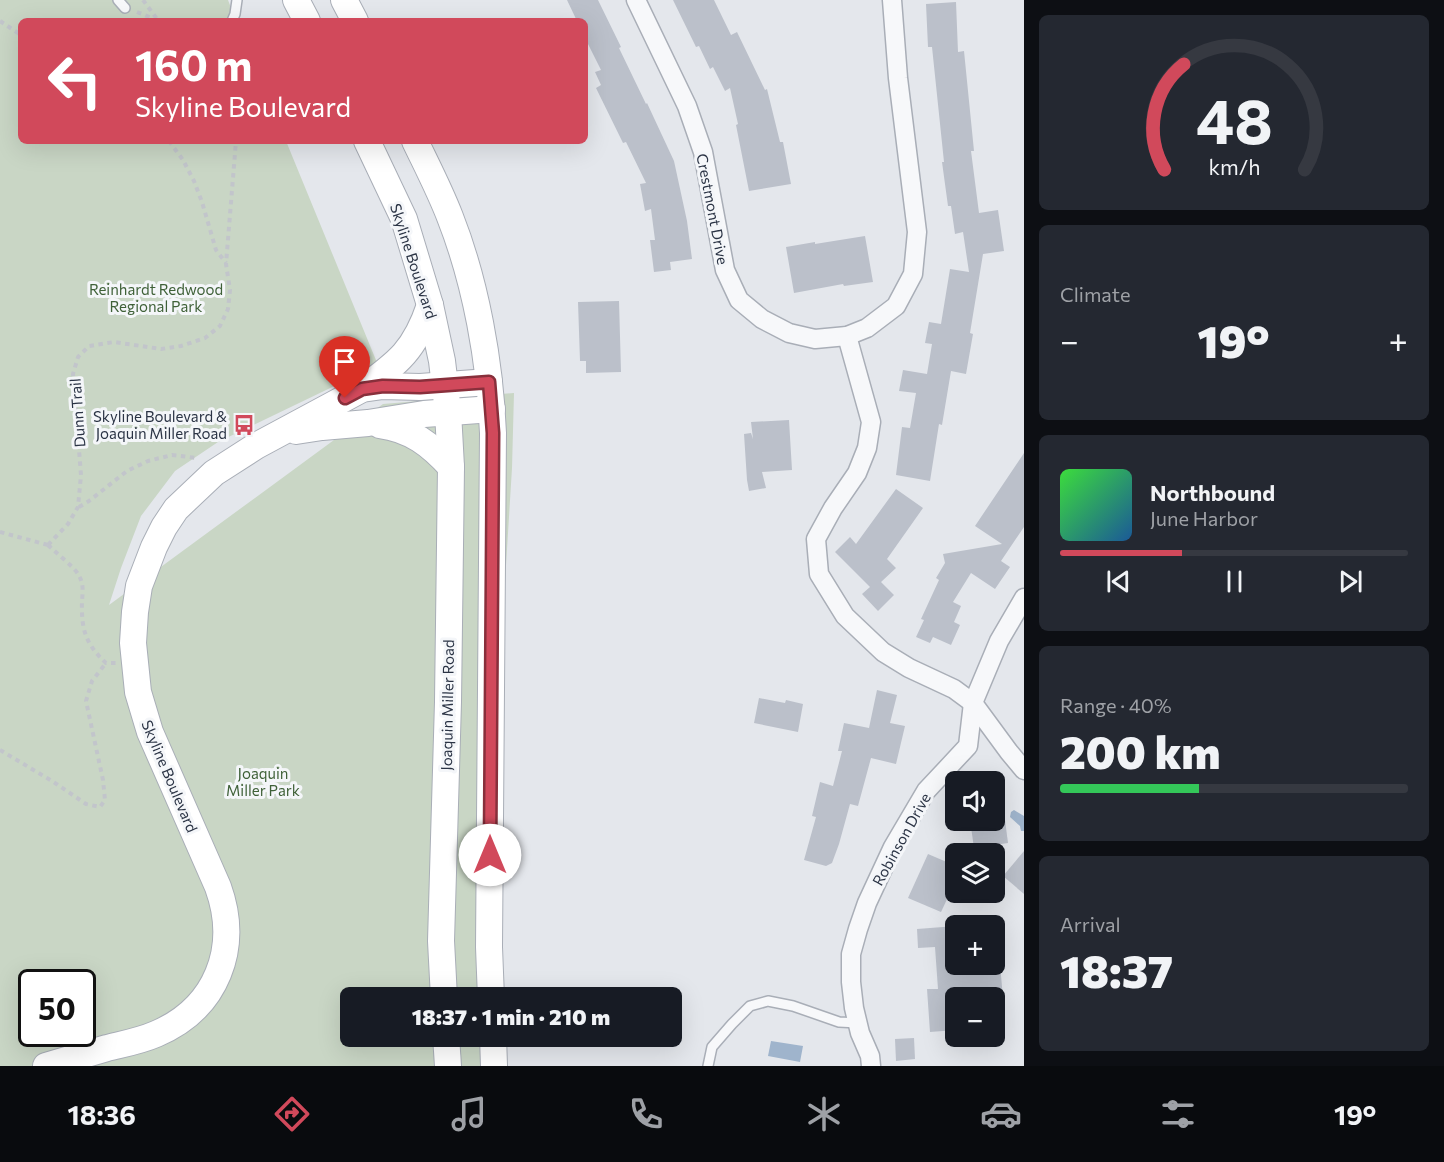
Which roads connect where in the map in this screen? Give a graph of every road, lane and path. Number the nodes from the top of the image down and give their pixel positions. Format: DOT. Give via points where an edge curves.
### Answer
graph roads {
  1 [pos="118,0"];
  2 [pos="143,0"];
  3 [pos="237,0"];
  4 [pos="296,0"];
  5 [pos="344,0"];
  6 [pos="636,0"];
  7 [pos="892,0"];
  8 [pos="125,8"];
  9 [pos="151,18"];
  10 [pos="157,18"];
  11 [pos="233,18"];
  12 [pos="305,18"];
  13 [pos="353,18"];
  14 [pos="0,21"];
  15 [pos="18,33"];
  16 [pos="172,144"];
  17 [pos="236,144"];
  18 [pos="368,144"];
  19 [pos="416,144"];
  20 [pos="226,264"];
  21 [pos="430,305"];
  22 [pos="847,336"];
  23 [pos="489,382"];
  24 [pos="445,386"];
  25 [pos="362,389"];
  26 [pos="492,409"];
  27 [pos="448,412"];
  28 [pos="368,423"];
  29 [pos="281,433"];
  30 [pos="452,466"];
  31 [pos="214,473"];
  32 [pos="78,507"];
  33 [pos="0,532"];
  34 [pos="48,545"];
  35 [pos="1024,598"];
  36 [pos="134,661"];
  37 [pos="106,663"];
  38 [pos="973,703"];
  39 [pos="0,750"];
  40 [pos="1024,770"];
  41 [pos="443,987"];
  42 [pos="491,987"];
  43 [pos="858,1023"];
  44 [pos="447,1047"];
  45 [pos="493,1047"];
  46 [pos="46,1066"];
  47 [pos="448,1066"];
  48 [pos="494,1066"];
  49 [pos="708,1066"];
  50 [pos="871,1066"];
  1 -- 8 [label="lane"];
  2 -- 10 [label="path"];
  3 -- 11 [label="lane"];
  4 -- 12 [label="main road"];
  5 -- 13 [label="main road"];
  6 -- 22 [label="street, Crestmont Drive" via="687,106 703,152 725,270 739,300 762,320 789,333 815,339"];
  7 -- 22 [label="street, Crestmont Drive" via="917,232 913,274 896,306 867,328"];
  8 -- 9 [label="path"];
  14 -- 15 [label="path"];
  16 -- 20 [label="path, Dunn Trail" via="194,181 216,250"];
  17 -- 20 [label="path, Dunn Trail"];
  18 -- 21 [label="main road, Skyline Boulevard" via="404,219"];
  19 -- 23 [label="main road" via="450,217 463,257"];
  20 -- 32 [label="path, Dunn Trail" via="228,309 220,326 205,338 161,349 114,342 89,346 78,357 73,374 81,475"];
  21 -- 24 [label="main road, Skyline Boulevard"];
  21 -- 25 [label="main road" via="409,349"];
  22 -- 38 [label="street" via="872,422 857,473 816,539 819,574 845,616 884,652"];
  23 -- 24 [label="main road, Skyline Boulevard"];
  23 -- 26 [label="main road"];
  24 -- 25 [label="main road, Skyline Boulevard"];
  24 -- 27 [label="main road, Skyline Boulevard"];
  25 -- 29 [label="main road, Skyline Boulevard"];
  26 -- 27 [label="main road, Skyline Boulevard"];
  26 -- 42 [label="main road"];
  27 -- 28 [label="main road, Skyline Boulevard"];
  27 -- 30 [label="main road, Joaquin Miller Road"];
  28 -- 29 [label="main road, Skyline Boulevard"];
  28 -- 30 [label="main road" via="405,430"];
  29 -- 31 [label="main road, Skyline Boulevard"];
  30 -- 41 [label="main road, Joaquin Miller Road" via="441,941"];
  31 -- 32 [label="path, Dunn Trail" via="198,459 172,455 148,461 127,471"];
  31 -- 36 [label="main road, Skyline Boulevard" via="176,509 154,546 139,586"];
  32 -- 34 [label="path, Dunn Trail"];
  33 -- 34 [label="path"];
  34 -- 37 [label="path" via="78,573 84,588 85,635"];
  35 -- 38 [label="street, Robinson Drive" via="999,641"];
  36 -- 37 [label="path"];
  36 -- 46 [label="main road, Skyline Boulevard" via="150,732 224,903 227,920 223,962 206,996 166,1029 138,1041"];
  37 -- 39 [label="path" via="92,681 86,701 103,780 105,800 100,807 86,804"];
  38 -- 40 [label="street"];
  38 -- 43 [label="street, Robinson Drive" via="968,746 926,791 893,847 867,903 851,954"];
  43 -- 49 [label="lane" via="838,1022 768,1001 750,1006 712,1047"];
  43 -- 50 [label="street, Robinson Drive"];
  44 -- 47 [label="main road"];
  45 -- 48 [label="main road"];
}
